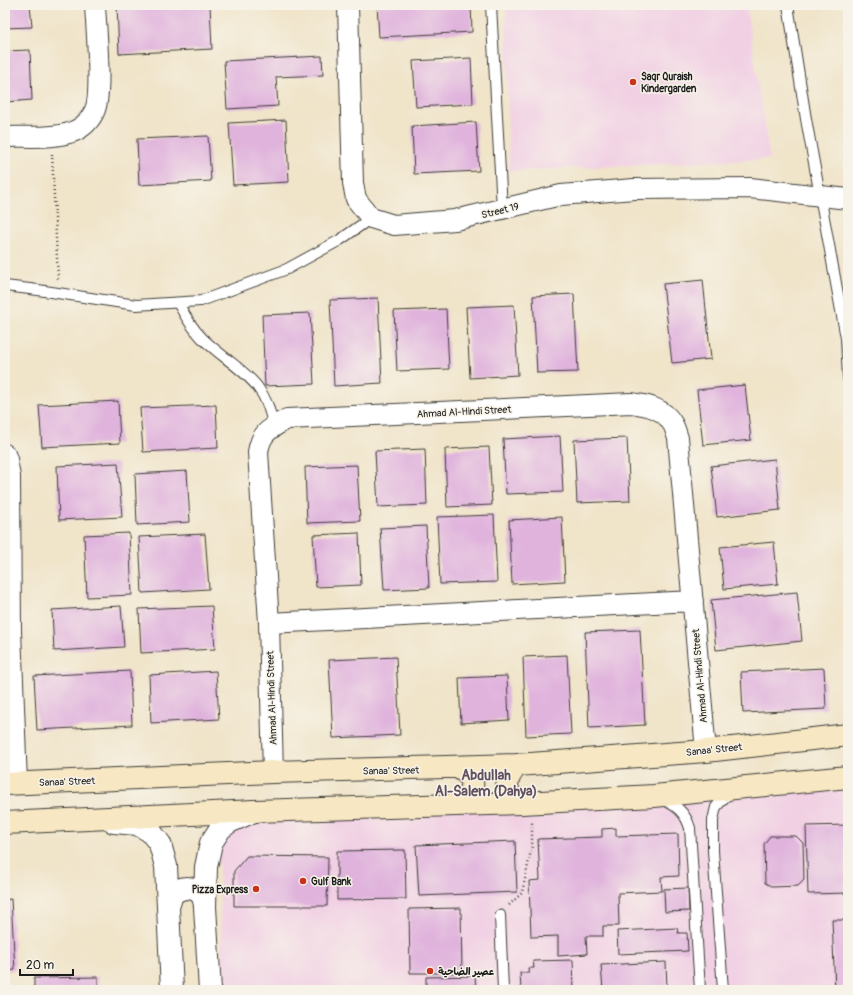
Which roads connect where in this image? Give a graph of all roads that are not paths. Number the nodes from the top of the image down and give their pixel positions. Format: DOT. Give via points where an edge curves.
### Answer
graph roads {
  1 [pos="95,5"];
  2 [pos="348,5"];
  3 [pos="491,5"];
  4 [pos="788,5"];
  5 [pos="5,137"];
  6 [pos="820,196"];
  7 [pos="848,199"];
  8 [pos="502,210"];
  9 [pos="371,218"];
  10 [pos="5,286"];
  11 [pos="178,303"];
  12 [pos="848,378"];
  13 [pos="273,427"];
  14 [pos="5,454"];
  15 [pos="693,601"];
  16 [pos="269,623"];
  17 [pos="8,631"];
  18 [pos="848,735"];
  19 [pos="706,751"];
  20 [pos="517,765"];
  21 [pos="459,768"];
  22 [pos="274,772"];
  23 [pos="848,777"];
  24 [pos="11,784"];
  25 [pos="738,788"];
  26 [pos="654,796"];
  27 [pos="527,803"];
  28 [pos="456,805"];
  29 [pos="254,811"];
  30 [pos="88,820"];
  31 [pos="5,823"];
  32 [pos="168,904"];
  33 [pos="205,907"];
  34 [pos="500,915"];
  35 [pos="172,990"];
  36 [pos="210,990"];
  37 [pos="503,990"];
  38 [pos="700,990"];
  39 [pos="723,990"];
  1 -- 5 [label="street" via="98,81 95,111 85,125 70,133"];
  2 -- 9 [label="street" via="354,183 356,199"];
  3 -- 8 [label="lane"];
  4 -- 6 [label="lane"];
  6 -- 7 [label="street, Street 19"];
  6 -- 8 [label="street, Street 19" via="750,188 634,189 561,195"];
  6 -- 12 [label="lane" via="846,338"];
  8 -- 9 [label="street, Street 19" via="455,220 416,224 394,225"];
  9 -- 11 [label="lane" via="340,240 287,269 201,301"];
  10 -- 11 [label="lane" via="136,305"];
  11 -- 13 [label="lane" via="202,338 254,381 262,391 272,414"];
  13 -- 15 [label="street, Ahmad Al-Hindi Street" via="287,419 631,403 649,406 662,412 672,423 678,438"];
  13 -- 16 [label="street, Ahmad Al-Hindi Street" via="264,434 258,452"];
  14 -- 17 [label="street" via="10,478"];
  15 -- 16 [label="street"];
  15 -- 19 [label="street, Ahmad Al-Hindi Street"];
  16 -- 22 [label="street, Ahmad Al-Hindi Street"];
  17 -- 24 [label="street"];
  18 -- 19 [label="main road, Sanaa' Street"];
  19 -- 20 [label="main road, Sanaa' Street"];
  20 -- 21 [label="main road, Sanaa' Street"];
  20 -- 27 [label="main road" via="511,773 507,788 514,799"];
  21 -- 22 [label="main road, Sanaa' Street"];
  21 -- 28 [label="main road" via="471,778 473,787 464,801"];
  22 -- 24 [label="main road, Sanaa' Street"];
  23 -- 25 [label="main road"];
  25 -- 26 [label="main road"];
  25 -- 39 [label="lane" via="716,807 713,820"];
  26 -- 27 [label="main road"];
  26 -- 38 [label="lane" via="681,810 690,828"];
  27 -- 28 [label="main road"];
  28 -- 29 [label="main road"];
  29 -- 30 [label="main road"];
  29 -- 33 [label="street" via="224,826 211,843 206,867"];
  30 -- 31 [label="main road"];
  30 -- 32 [label="street" via="137,824 150,831 160,844 166,866"];
  32 -- 33 [label="street" via="172,895 179,889 188,888 197,891 203,898"];
  32 -- 35 [label="street"];
  33 -- 36 [label="street"];
  34 -- 37 [label="lane"];
}
